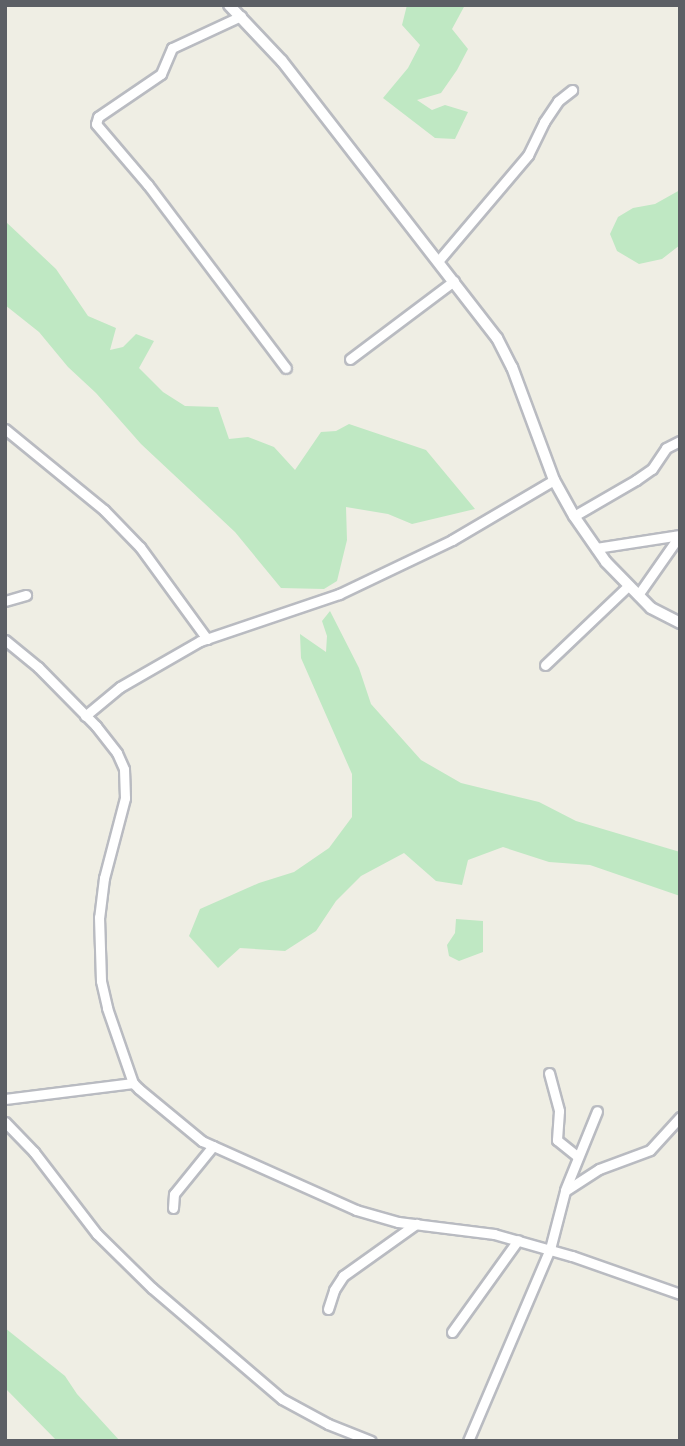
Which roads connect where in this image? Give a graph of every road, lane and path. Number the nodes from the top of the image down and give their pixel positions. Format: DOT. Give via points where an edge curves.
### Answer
graph roads {
  1 [pos="229,5"];
  2 [pos="241,16"];
  3 [pos="572,90"];
  4 [pos="439,260"];
  5 [pos="454,281"];
  6 [pos="350,359"];
  7 [pos="286,368"];
  8 [pos="5,429"];
  9 [pos="680,441"];
  10 [pos="554,480"];
  11 [pos="573,516"];
  12 [pos="596,548"];
  13 [pos="628,586"];
  14 [pos="26,595"];
  15 [pos="638,595"];
  16 [pos="5,601"];
  17 [pos="680,623"];
  18 [pos="207,639"];
  19 [pos="5,640"];
  20 [pos="545,665"];
  21 [pos="85,716"];
  22 [pos="549,1073"];
  23 [pos="133,1083"];
  24 [pos="5,1099"];
  25 [pos="597,1111"];
  26 [pos="680,1116"];
  27 [pos="5,1122"];
  28 [pos="213,1146"];
  29 [pos="577,1156"];
  30 [pos="565,1191"];
  31 [pos="173,1208"];
  32 [pos="416,1224"];
  33 [pos="518,1240"];
  34 [pos="550,1249"];
  35 [pos="680,1294"];
  36 [pos="328,1308"];
  37 [pos="452,1332"];
  38 [pos="371,1441"];
  39 [pos="468,1441"];
  1 -- 2 [label="street"];
  2 -- 4 [label="street"];
  2 -- 7 [label="street" via="172,48 161,74 98,117 96,124 148,185"];
  3 -- 4 [label="street" via="558,101 528,155"];
  4 -- 5 [label="street"];
  5 -- 6 [label="street"];
  5 -- 10 [label="street" via="512,366"];
  8 -- 18 [label="street" via="140,547"];
  9 -- 11 [label="street" via="666,448 644,475"];
  10 -- 11 [label="street"];
  10 -- 18 [label="street" via="452,540 339,594"];
  11 -- 12 [label="street"];
  12 -- 13 [label="street"];
  12 -- 15 [label="street" via="680,535"];
  13 -- 15 [label="street"];
  13 -- 20 [label="street"];
  14 -- 16 [label="street"];
  15 -- 17 [label="street" via="651,608"];
  18 -- 21 [label="street" via="120,687"];
  19 -- 21 [label="street"];
  21 -- 23 [label="street" via="117,753 124,769 125,798 99,917 104,998"];
  22 -- 29 [label="street" via="559,1111 557,1140"];
  23 -- 24 [label="street"];
  23 -- 28 [label="street"];
  25 -- 29 [label="street"];
  26 -- 30 [label="street" via="650,1150 599,1169"];
  27 -- 38 [label="street" via="97,1234 137,1275 282,1399"];
  28 -- 31 [label="street" via="174,1194"];
  28 -- 32 [label="street" via="356,1210"];
  29 -- 30 [label="street"];
  30 -- 34 [label="street"];
  32 -- 33 [label="street"];
  32 -- 36 [label="street" via="343,1276"];
  33 -- 34 [label="street"];
  33 -- 37 [label="street"];
  34 -- 35 [label="street"];
  34 -- 39 [label="street"];
}
